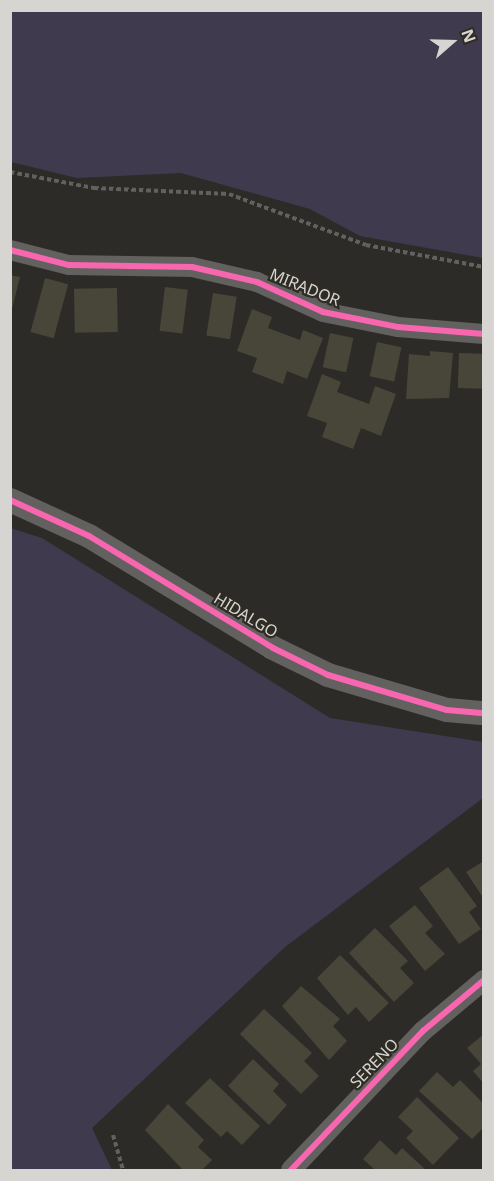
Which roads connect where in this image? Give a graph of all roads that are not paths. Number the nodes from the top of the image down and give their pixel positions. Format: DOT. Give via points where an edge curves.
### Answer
graph roads {
  1 [pos="10,250"];
  2 [pos="483,334"];
  3 [pos="10,500"];
  4 [pos="483,713"];
  5 [pos="483,980"];
  6 [pos="291,1170"];
  1 -- 2 [label="street, MIRADOR" via="69,265 192,267 257,282 323,312 398,327"];
  3 -- 4 [label="street, HIDALGO" via="89,536 273,648 328,675 447,710"];
  5 -- 6 [label="street, SERENO" via="423,1031"];
}
